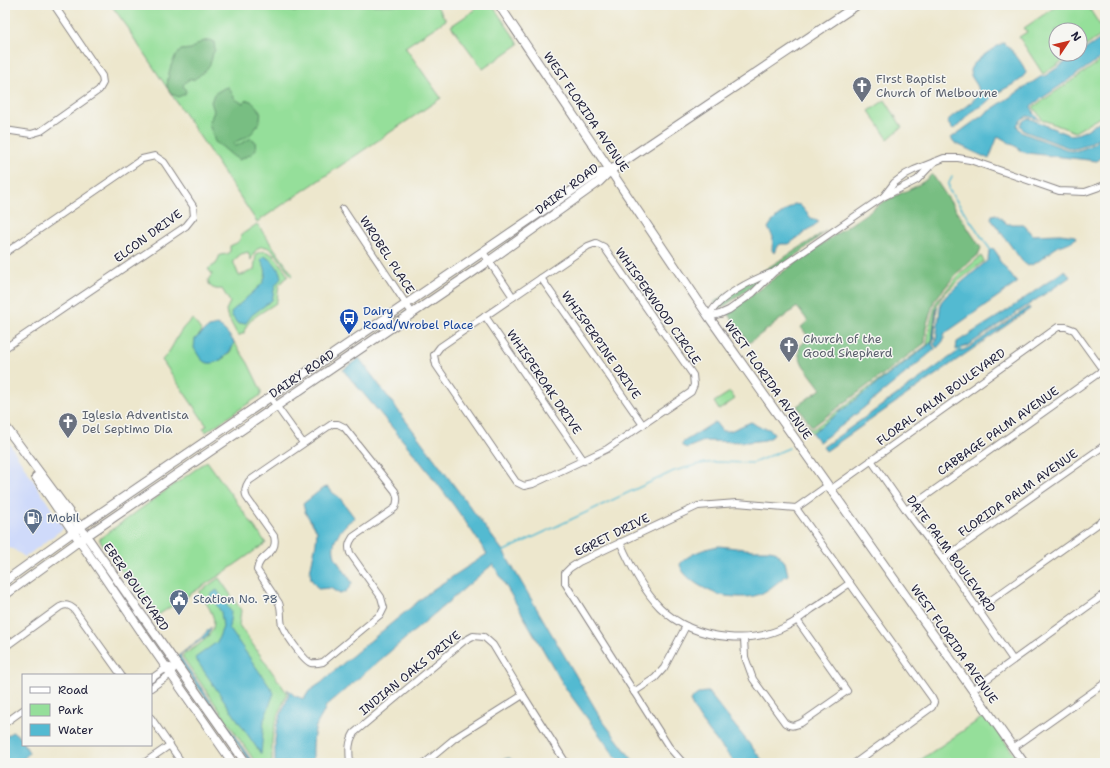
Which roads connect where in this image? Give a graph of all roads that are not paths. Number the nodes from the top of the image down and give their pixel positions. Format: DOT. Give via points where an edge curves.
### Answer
graph roads {
  1 [pos="54,5"];
  2 [pos="499,5"];
  3 [pos="857,5"];
  4 [pos="5,130"];
  5 [pos="934,162"];
  6 [pos="611,170"];
  7 [pos="906,174"];
  8 [pos="912,183"];
  9 [pos="1105,185"];
  10 [pos="883,197"];
  11 [pos="343,209"];
  12 [pos="483,252"];
  13 [pos="5,253"];
  14 [pos="488,261"];
  15 [pos="774,272"];
  16 [pos="541,278"];
  17 [pos="513,296"];
  18 [pos="406,304"];
  19 [pos="412,313"];
  20 [pos="485,316"];
  21 [pos="709,316"];
  22 [pos="5,348"];
  23 [pos="1104,372"];
  24 [pos="270,397"];
  25 [pos="276,405"];
  26 [pos="643,425"];
  27 [pos="5,427"];
  28 [pos="303,443"];
  29 [pos="1105,445"];
  30 [pos="871,460"];
  31 [pos="584,461"];
  32 [pos="829,488"];
  33 [pos="796,508"];
  34 [pos="906,510"];
  35 [pos="1105,519"];
  36 [pos="76,529"];
  37 [pos="83,539"];
  38 [pos="620,542"];
  39 [pos="943,559"];
  40 [pos="5,580"];
  41 [pos="850,583"];
  42 [pos="1105,594"];
  43 [pos="5,595"];
  44 [pos="977,610"];
  45 [pos="797,620"];
  46 [pos="686,626"];
  47 [pos="744,638"];
  48 [pos="5,647"];
  49 [pos="1013,660"];
  50 [pos="176,664"];
  51 [pos="169,671"];
  52 [pos="120,674"];
  53 [pos="152,679"];
  54 [pos="1105,683"];
  55 [pos="152,687"];
  56 [pos="972,690"];
  57 [pos="634,692"];
  58 [pos="523,695"];
  59 [pos="22,711"];
  60 [pos="152,719"];
  61 [pos="5,723"];
  62 [pos="170,745"];
  63 [pos="1013,748"];
  64 [pos="144,763"];
  65 [pos="182,763"];
  66 [pos="233,763"];
  67 [pos="246,763"];
  68 [pos="350,763"];
  69 [pos="425,763"];
  70 [pos="566,763"];
  71 [pos="683,763"];
  72 [pos="855,763"];
  73 [pos="1024,763"];
  1 -- 4 [label="street" via="102,76 103,83 99,90 41,131 31,134"];
  2 -- 6 [label="street, WEST FLORIDA AVENUE"];
  3 -- 6 [label="street, DAIRY ROAD"];
  5 -- 7 [label="street"];
  5 -- 8 [label="street"];
  5 -- 9 [label="street" via="944,158 970,160 1059,191 1085,192"];
  6 -- 12 [label="street, DAIRY ROAD" via="595,175"];
  6 -- 14 [label="street, DAIRY ROAD" via="599,182"];
  6 -- 21 [label="street, WEST FLORIDA AVENUE"];
  7 -- 8 [label="street"];
  7 -- 10 [label="street" via="894,183"];
  8 -- 10 [label="street"];
  10 -- 15 [label="street"];
  11 -- 18 [label="street, WROBEL PLACE"];
  12 -- 14 [label="street"];
  12 -- 18 [label="street, DAIRY ROAD"];
  13 -- 22 [label="street, ELCON DRIVE" via="142,160 155,156 164,162 193,206 194,216 186,226"];
  14 -- 17 [label="street"];
  14 -- 19 [label="street, DAIRY ROAD"];
  15 -- 21 [label="street" via="753,293 720,314"];
  15 -- 21 [label="street" via="762,276 717,303"];
  16 -- 17 [label="street, WHISPERWOOD CIRCLE"];
  16 -- 26 [label="street, WHISPERPINE DRIVE"];
  16 -- 26 [label="street, WHISPERWOOD CIRCLE" via="588,246 596,243 604,247 692,375 694,385 691,392"];
  17 -- 20 [label="street, WHISPERWOOD CIRCLE"];
  18 -- 19 [label="street, WROBEL PLACE"];
  18 -- 24 [label="street, DAIRY ROAD"];
  19 -- 25 [label="street, DAIRY ROAD"];
  20 -- 31 [label="street, WHISPEROAK DRIVE"];
  20 -- 31 [label="street, WHISPERWOOD CIRCLE" via="440,347 434,355 436,365 516,482 524,486 533,484"];
  21 -- 32 [label="street, WEST FLORIDA AVENUE"];
  23 -- 30 [label="street, FLORAL PALM BOULEVARD" via="1074,330 1058,327"];
  23 -- 34 [label="street, CABBAGE PALM AVENUE"];
  24 -- 25 [label="street"];
  24 -- 36 [label="street, DAIRY ROAD"];
  25 -- 28 [label="street"];
  25 -- 37 [label="street, DAIRY ROAD"];
  26 -- 31 [label="street, WHISPERWOOD CIRCLE"];
  27 -- 36 [label="street, EBER BOULEVARD"];
  28 -- 28 [label="street" via="249,481 244,492 276,542 271,552 261,559 257,570 279,603 284,630 305,660 318,663 323,662 381,614 384,608 381,597 348,547 353,537 395,508 398,496 344,427 332,424"];
  29 -- 39 [label="street, FLORIDA PALM AVENUE"];
  30 -- 32 [label="street, FLORAL PALM BOULEVARD"];
  30 -- 34 [label="street, DATE PALM BOULEVARD"];
  32 -- 33 [label="street"];
  32 -- 56 [label="street, WEST FLORIDA AVENUE"];
  33 -- 38 [label="street, EGRET DRIVE" via="737,503 698,506"];
  33 -- 41 [label="street"];
  34 -- 39 [label="street, DATE PALM BOULEVARD"];
  35 -- 44 [label="street"];
  36 -- 37 [label="street, EBER BOULEVARD"];
  36 -- 40 [label="street, DAIRY ROAD"];
  37 -- 43 [label="street, DAIRY ROAD"];
  37 -- 50 [label="street, EBER BOULEVARD"];
  37 -- 51 [label="street, EBER BOULEVARD"];
  38 -- 46 [label="street" via="634,573 658,606"];
  38 -- 57 [label="street, EGRET DRIVE" via="570,568 565,573 565,583"];
  39 -- 44 [label="street, DATE PALM BOULEVARD"];
  41 -- 45 [label="street"];
  41 -- 72 [label="street" via="934,702 932,707"];
  42 -- 49 [label="street"];
  44 -- 49 [label="street, DATE PALM BOULEVARD"];
  45 -- 47 [label="street" via="765,635"];
  45 -- 47 [label="street" via="847,691 795,726 790,727 785,723 752,679 745,657"];
  46 -- 47 [label="street" via="713,636"];
  46 -- 57 [label="street" via="664,668 655,678"];
  48 -- 52 [label="street" via="66,605 74,609"];
  49 -- 56 [label="street"];
  50 -- 51 [label="street"];
  50 -- 67 [label="street, EBER BOULEVARD"];
  51 -- 53 [label="street"];
  51 -- 55 [label="street"];
  51 -- 66 [label="street, EBER BOULEVARD"];
  54 -- 63 [label="street"];
  56 -- 63 [label="street, WEST FLORIDA AVENUE"];
  57 -- 71 [label="street, EGRET DRIVE"];
  58 -- 68 [label="street, INDIAN OAKS DRIVE" via="493,645 484,637 473,636 354,733 348,747"];
  58 -- 69 [label="street" via="455,738"];
  58 -- 70 [label="street, INDIAN OAKS DRIVE"];
  59 -- 61 [label="street"];
  60 -- 62 [label="street"];
  62 -- 64 [label="street"];
  62 -- 65 [label="street"];
  63 -- 73 [label="street, WEST FLORIDA AVENUE"];
}
